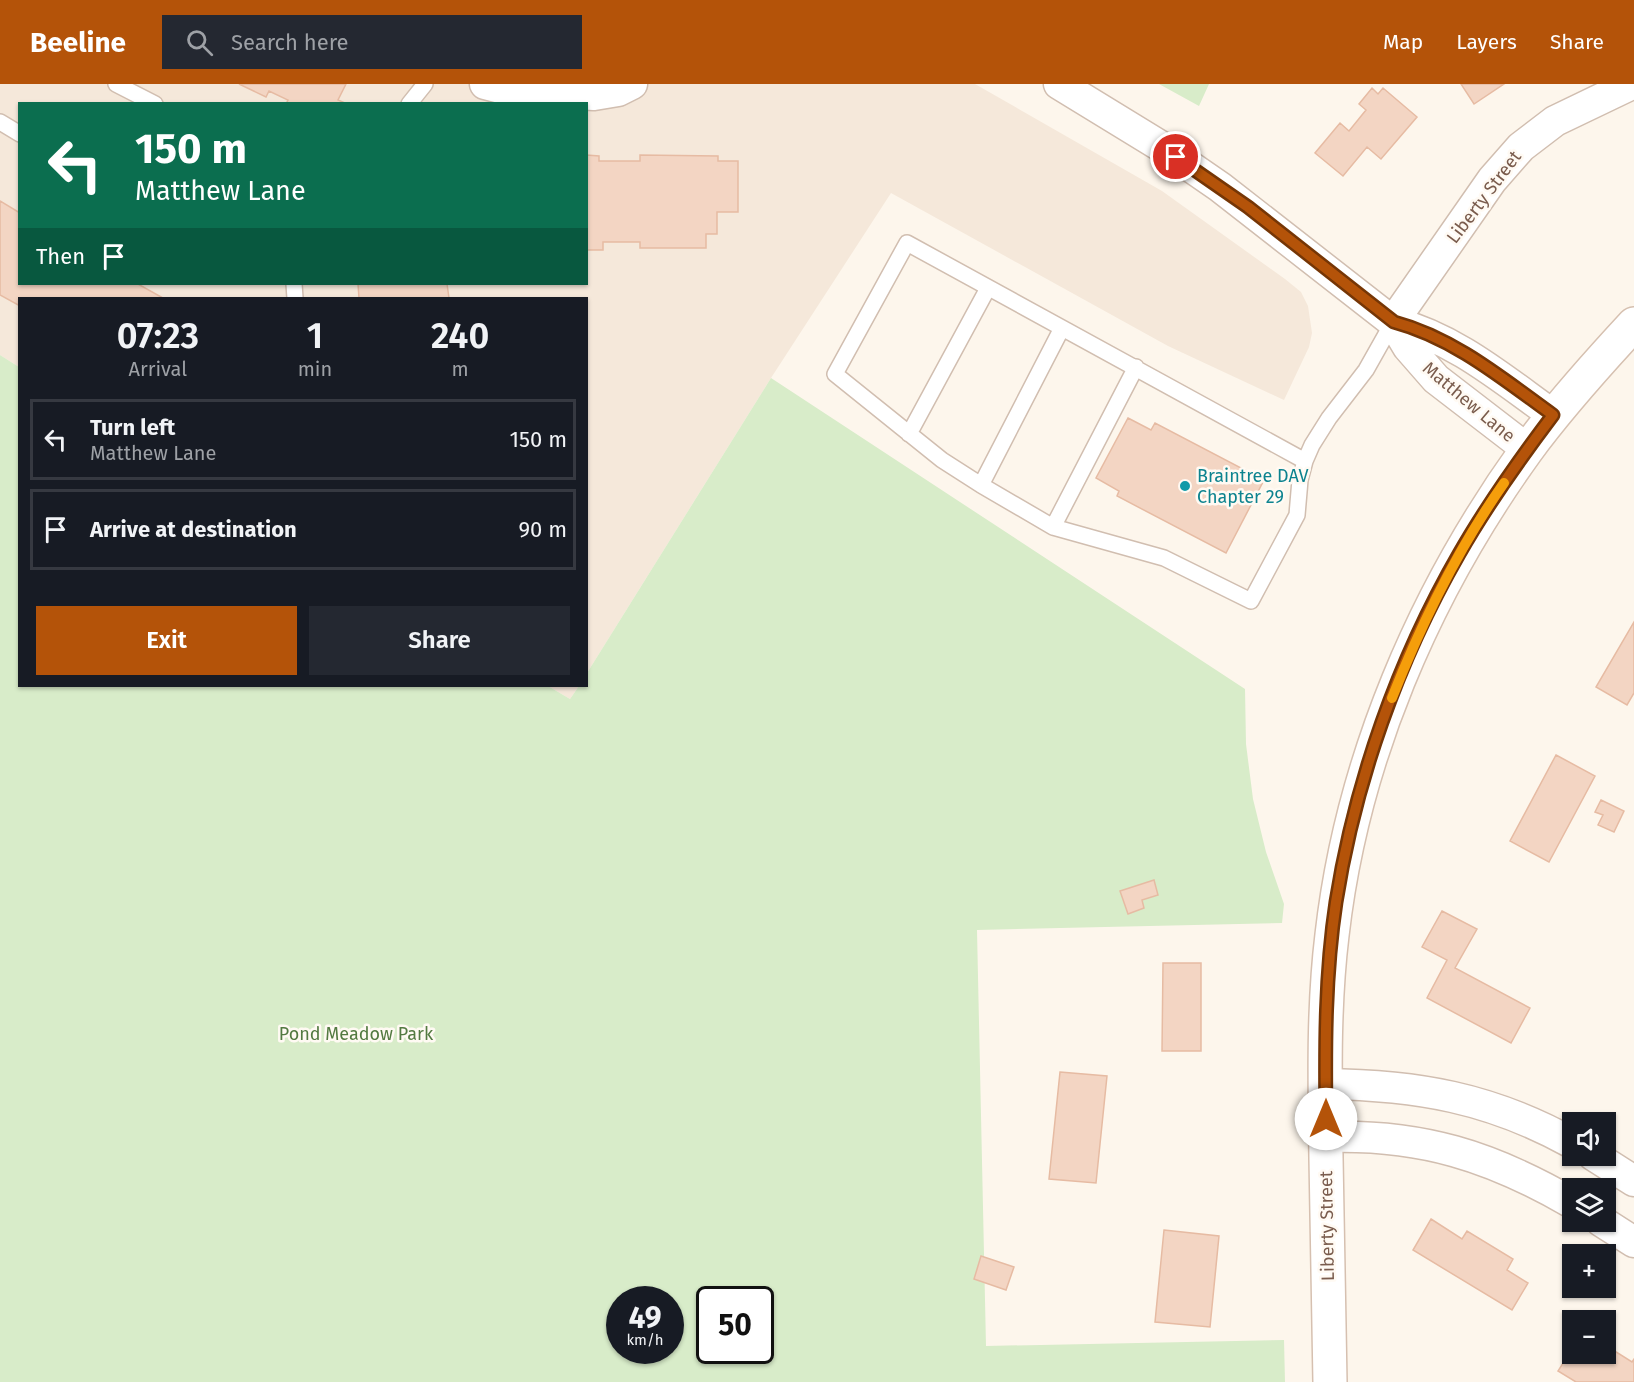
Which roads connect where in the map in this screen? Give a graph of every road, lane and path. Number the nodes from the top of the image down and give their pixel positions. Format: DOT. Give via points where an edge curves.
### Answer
graph roads {
  1 [pos="116,84"];
  2 [pos="425,84"];
  3 [pos="485,84"];
  4 [pos="632,84"];
  5 [pos="1059,84"];
  6 [pos="1632,84"];
  7 [pos="151,102"];
  8 [pos="411,102"];
  9 [pos="0,122"];
  10 [pos="18,133"];
  11 [pos="988,288"];
  12 [pos="1394,322"];
  13 [pos="1634,324"];
  14 [pos="1062,328"];
  15 [pos="1136,368"];
  16 [pos="1553,415"];
  17 [pos="909,434"];
  18 [pos="1527,449"];
  19 [pos="1305,461"];
  20 [pos="981,486"];
  21 [pos="1053,526"];
  22 [pos="1325,1084"];
  23 [pos="1326,1137"];
  24 [pos="1562,1138"];
  25 [pos="1611,1166"];
  26 [pos="1634,1180"];
  27 [pos="1562,1198"];
  28 [pos="1616,1231"];
  29 [pos="1634,1242"];
  30 [pos="1330,1382"];
  1 -- 7 [label="lane"];
  2 -- 8 [label="lane"];
  3 -- 4 [label="street" via="508,90 594,95"];
  5 -- 12 [label="street, Matthew Lane" via="1213,181"];
  6 -- 12 [label="street, Liberty Street" via="1555,120 1521,147 1492,180"];
  9 -- 10 [label="lane"];
  11 -- 14 [label="lane"];
  11 -- 17 [label="lane"];
  11 -- 17 [label="lane" via="907,243 835,375"];
  12 -- 16 [label="street, Matthew Lane" via="1420,329 1456,348"];
  12 -- 18 [label="street, Matthew Lane" via="1408,347 1436,379"];
  12 -- 19 [label="lane" via="1366,370 1320,431"];
  13 -- 16 [label="main road, Liberty Street"];
  14 -- 15 [label="lane"];
  14 -- 20 [label="lane"];
  15 -- 19 [label="lane"];
  15 -- 21 [label="lane"];
  16 -- 18 [label="main road, Liberty Street"];
  17 -- 20 [label="lane"];
  18 -- 22 [label="main road, Liberty Street" via="1440,588 1378,733 1336,902 1326,1004"];
  19 -- 21 [label="lane" via="1297,515 1251,601 1164,558"];
  20 -- 21 [label="lane"];
  22 -- 23 [label="main road, Liberty Street"];
  22 -- 24 [label="street" via="1401,1087 1456,1097 1505,1111"];
  23 -- 27 [label="street" via="1395,1139 1444,1147 1509,1169"];
  23 -- 30 [label="main road, Liberty Street"];
  25 -- 26 [label="street"];
  28 -- 29 [label="street"];
}
